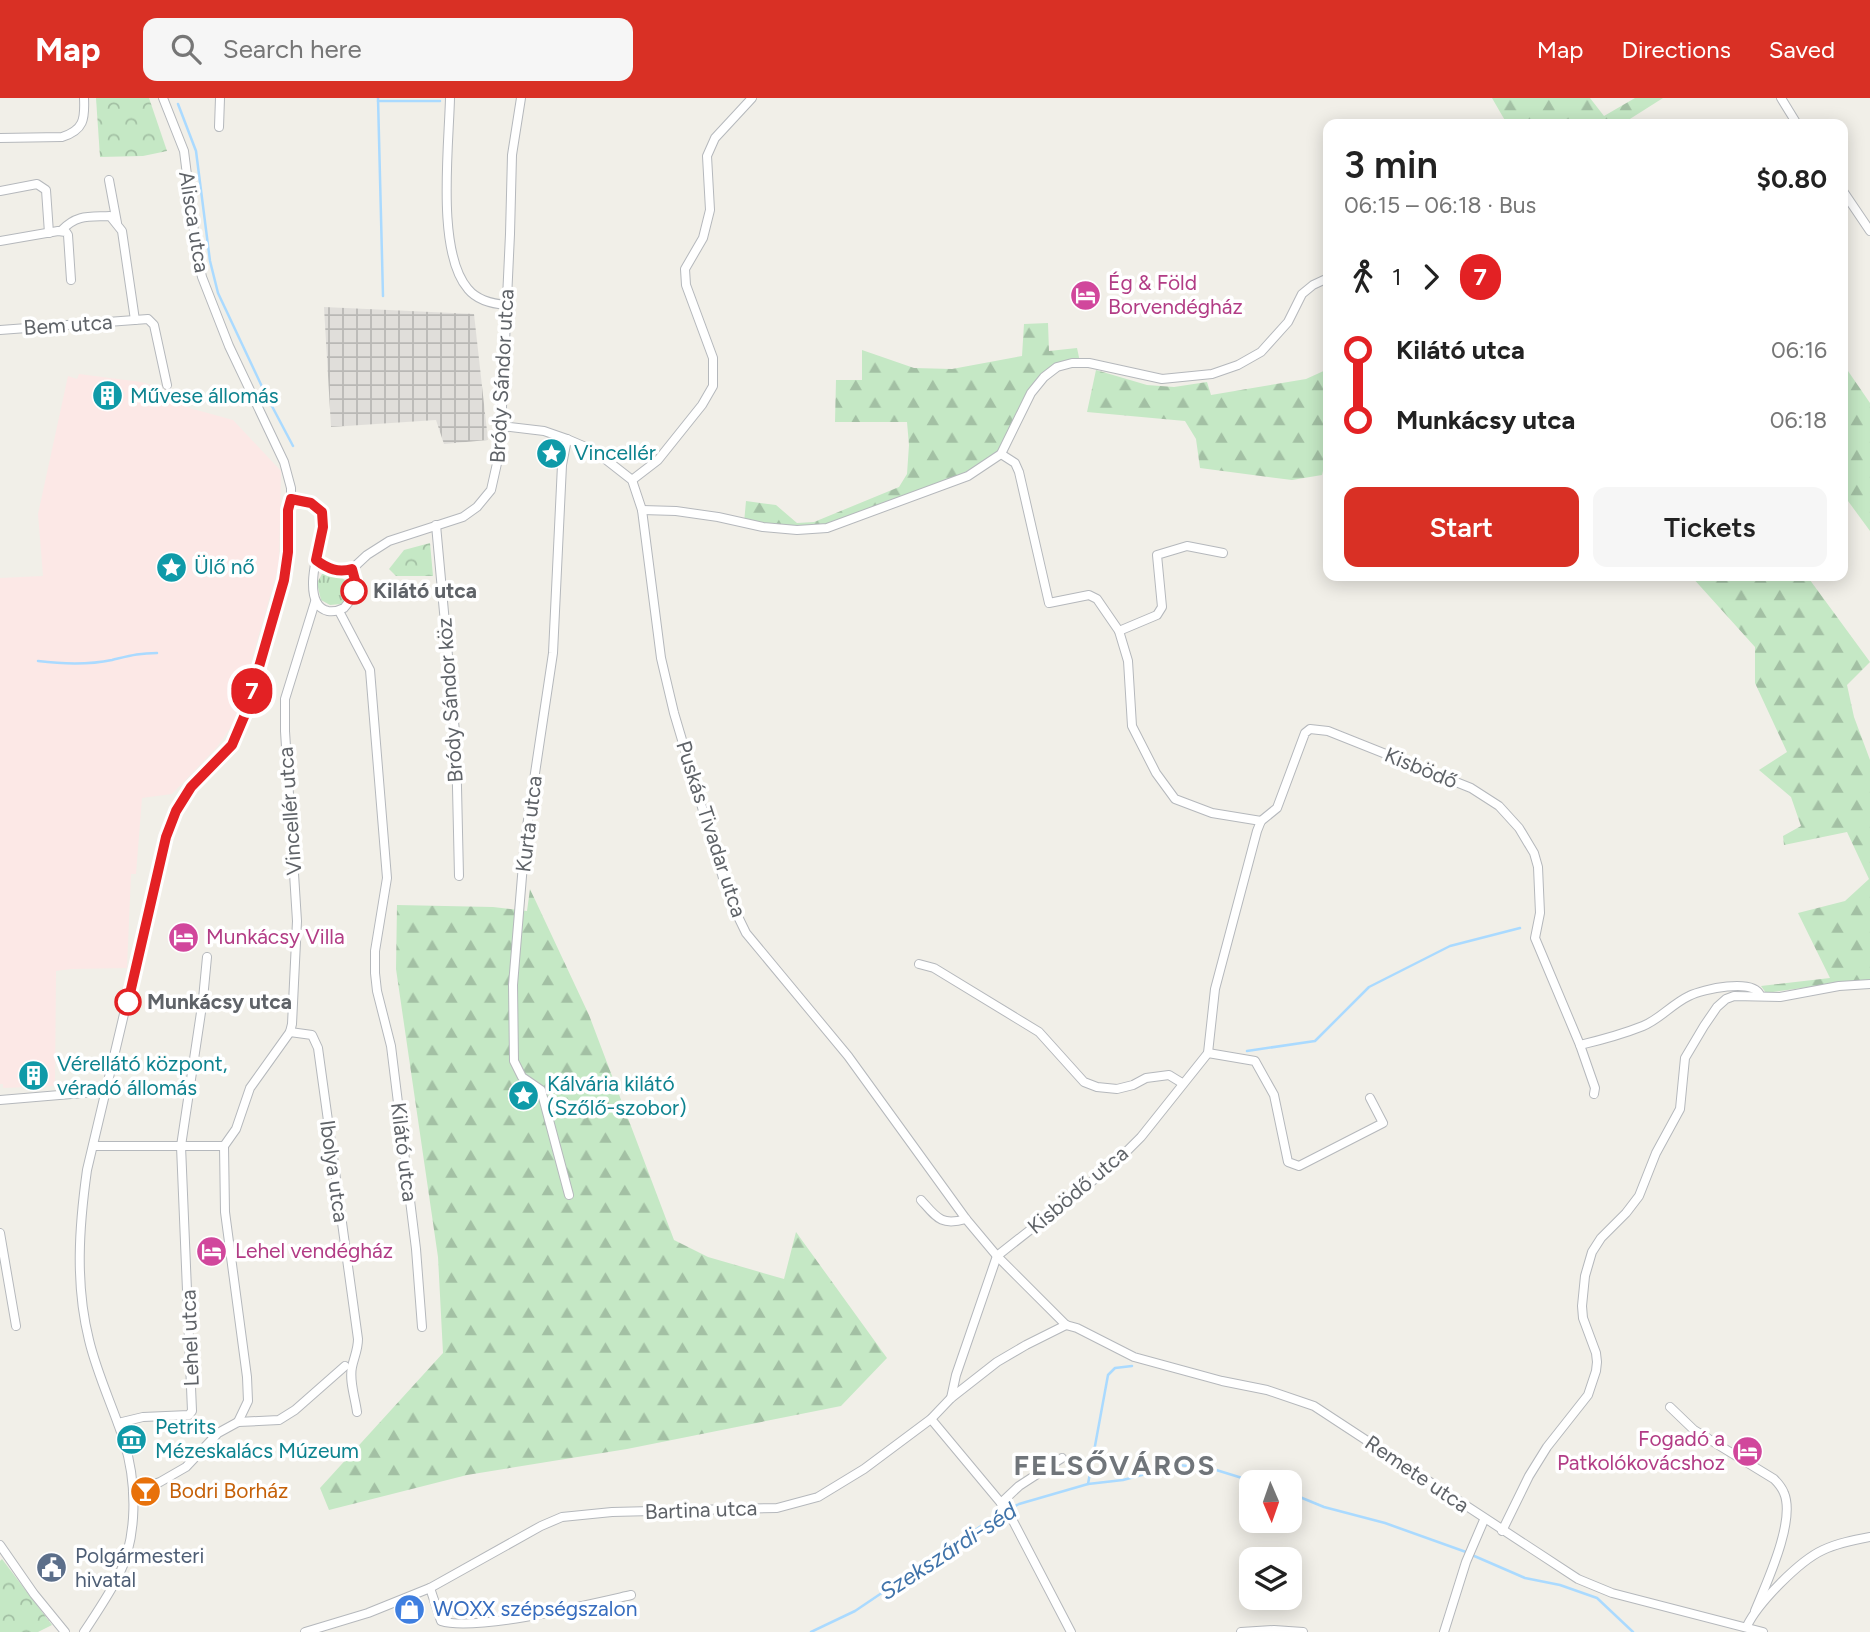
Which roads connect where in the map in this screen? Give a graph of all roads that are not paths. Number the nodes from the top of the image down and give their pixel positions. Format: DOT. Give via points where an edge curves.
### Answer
graph roads {
  1 [pos="84,98"];
  2 [pos="164,98"];
  3 [pos="220,98"];
  4 [pos="450,98"];
  5 [pos="521,98"];
  6 [pos="752,98"];
  7 [pos="1781,98"];
  8 [pos="1794,119"];
  9 [pos="219,127"];
  10 [pos="0,138"];
  11 [pos="109,180"];
  12 [pos="0,191"];
  13 [pos="1848,198"];
  14 [pos="117,223"];
  15 [pos="62,230"];
  16 [pos="1870,231"];
  17 [pos="49,233"];
  18 [pos="0,241"];
  19 [pos="71,280"];
  20 [pos="1323,280"];
  21 [pos="507,305"];
  22 [pos="135,320"];
  23 [pos="0,330"];
  24 [pos="167,385"];
  25 [pos="501,426"];
  26 [pos="567,439"];
  27 [pos="1001,454"];
  28 [pos="632,480"];
  29 [pos="291,499"];
  30 [pos="642,510"];
  31 [pos="436,525"];
  32 [pos="1223,553"];
  33 [pos="316,560"];
  34 [pos="352,569"];
  35 [pos="315,602"];
  36 [pos="338,611"];
  37 [pos="1119,631"];
  38 [pos="1261,821"];
  39 [pos="459,876"];
  40 [pos="207,957"];
  41 [pos="919,964"];
  42 [pos="1870,984"];
  43 [pos="1760,995"];
  44 [pos="291,1028"];
  45 [pos="1580,1045"];
  46 [pos="1208,1053"];
  47 [pos="1182,1083"];
  48 [pos="107,1091"];
  49 [pos="1594,1094"];
  50 [pos="1370,1098"];
  51 [pos="0,1100"];
  52 [pos="93,1146"];
  53 [pos="181,1146"];
  54 [pos="224,1146"];
  55 [pos="569,1195"];
  56 [pos="921,1200"];
  57 [pos="966,1219"];
  58 [pos="0,1233"];
  59 [pos="997,1256"];
  60 [pos="1066,1325"];
  61 [pos="16,1326"];
  62 [pos="422,1327"];
  63 [pos="345,1366"];
  64 [pos="951,1398"];
  65 [pos="1670,1407"];
  66 [pos="357,1412"];
  67 [pos="931,1419"];
  68 [pos="238,1422"];
  69 [pos="118,1423"];
  70 [pos="1062,1458"];
  71 [pos="133,1492"];
  72 [pos="1001,1503"];
  73 [pos="1484,1520"];
  74 [pos="1502,1531"];
  75 [pos="1870,1537"];
  76 [pos="0,1545"];
  77 [pos="430,1588"];
  78 [pos="631,1595"];
  79 [pos="1755,1611"];
  80 [pos="1747,1626"];
  81 [pos="64,1632"];
  82 [pos="85,1632"];
  83 [pos="305,1632"];
  84 [pos="1071,1632"];
  85 [pos="1241,1632"];
  86 [pos="1303,1632"];
  87 [pos="1444,1632"];
  88 [pos="1763,1632"];
  1 -- 10 [label="street" via="84,120 76,131 62,137"];
  2 -- 29 [label="street, Alisca utca" via="184,151 202,277 284,462"];
  3 -- 9 [label="street"];
  4 -- 21 [label="street" via="449,246 468,290 494,304"];
  5 -- 21 [label="street, Bródy Sándor utca" via="512,155"];
  6 -- 28 [label="street" via="715,138 707,156 710,210 703,238 685,269 686,285 713,358 713,386 657,460"];
  7 -- 8 [label="street"];
  11 -- 14 [label="street, Bem utca"];
  12 -- 17 [label="street" via="37,184 46,190"];
  13 -- 16 [label="street"];
  14 -- 15 [label="street" via="110,216 79,217"];
  14 -- 22 [label="street, Bem utca"];
  15 -- 17 [label="street"];
  15 -- 19 [label="street" via="68,235"];
  17 -- 18 [label="street"];
  20 -- 27 [label="street" via="1303,294 1288,322 1261,352 1212,374 1162,379 1089,363 1057,367 1031,393"];
  21 -- 25 [label="street, Bródy Sándor utca"];
  22 -- 23 [label="street, Bem utca"];
  22 -- 24 [label="street, Bem utca" via="148,319 154,325"];
  25 -- 26 [label="street"];
  25 -- 31 [label="street, Bródy Sándor utca" via="491,490 463,517"];
  26 -- 28 [label="street" via="595,451"];
  26 -- 55 [label="street, Kurta utca" via="553,653 525,840 513,985 514,1061 522,1077 541,1090"];
  27 -- 30 [label="street" via="968,476 827,528 763,527 676,511"];
  27 -- 37 [label="street" via="1009,457 1019,472 1049,603 1089,595 1097,599"];
  28 -- 30 [label="street, Puskás Tivadar utca"];
  29 -- 33 [label="street, Vincellér utca" via="311,503 322,512"];
  29 -- 48 [label="street, Alisca utca" via="284,580 246,712 232,745 191,787 166,837"];
  30 -- 57 [label="street, Puskás Tivadar utca" via="663,669 729,898 746,933 848,1056"];
  31 -- 34 [label="street, Bródy Sándor utca" via="389,541"];
  31 -- 39 [label="street, Bródy Sándor köz" via="456,743"];
  32 -- 37 [label="street" via="1187,546 1157,555 1162,607 1157,615"];
  33 -- 34 [label="street" via="335,570"];
  33 -- 35 [label="street, Vincellér utca"];
  34 -- 36 [label="street" via="354,593 349,604"];
  35 -- 36 [label="street" via="322,609"];
  35 -- 44 [label="street, Vincellér utca" via="285,699 297,921"];
  36 -- 62 [label="street, Kilátó utca" via="370,670 387,878 375,973 391,1046"];
  37 -- 38 [label="street" via="1128,661 1132,726 1168,790 1175,799 1212,813"];
  38 -- 45 [label="street, Kisbödő" via="1277,808 1304,733 1310,729 1440,774 1499,806 1534,853 1540,913 1535,938"];
  38 -- 46 [label="street, Kisbödő" via="1215,989"];
  40 -- 53 [label="street"];
  41 -- 47 [label="street" via="934,968 1039,1032 1084,1082 1117,1088 1168,1075"];
  42 -- 43 [label="street" via="1780,997"];
  43 -- 45 [label="street" via="1753,987 1707,990 1687,997 1641,1027"];
  43 -- 74 [label="street" via="1726,999 1685,1058 1676,1119 1639,1195 1601,1238 1589,1264 1582,1306 1597,1362 1588,1395 1547,1447"];
  44 -- 54 [label="street" via="250,1088 236,1129"];
  44 -- 66 [label="street, Ibolya utca" via="312,1035 318,1048 358,1339 351,1378"];
  45 -- 49 [label="street, Kisbödő"];
  46 -- 47 [label="street, Kisbödő utca"];
  46 -- 50 [label="street" via="1255,1061 1274,1095 1288,1163 1299,1166 1383,1123"];
  47 -- 59 [label="street, Kisbödő utca" via="1115,1163"];
  48 -- 51 [label="street"];
  48 -- 52 [label="street, Alisca utca"];
  52 -- 53 [label="street"];
  52 -- 69 [label="street, Alisca utca" via="81,1215 80,1287 89,1342"];
  53 -- 54 [label="street"];
  53 -- 69 [label="street, Lehel utca" via="192,1411"];
  54 -- 68 [label="street" via="225,1212 247,1377 248,1401"];
  56 -- 57 [label="street" via="942,1221"];
  57 -- 59 [label="street, Puskás Tivadar utca"];
  58 -- 61 [label="street"];
  59 -- 60 [label="street, Puskás Tivadar utca"];
  59 -- 64 [label="street"];
  60 -- 64 [label="street, Bartina utca" via="997,1362"];
  60 -- 73 [label="street, Remete utca" via="1134,1357 1314,1406"];
  63 -- 68 [label="street" via="279,1420"];
  64 -- 67 [label="street, Bartina utca"];
  65 -- 79 [label="street" via="1694,1430 1774,1479 1784,1491 1786,1517 1779,1553"];
  67 -- 72 [label="street"];
  67 -- 77 [label="street, Bartina utca" via="818,1497 777,1508 562,1517"];
  68 -- 71 [label="street" via="218,1433 186,1467"];
  69 -- 71 [label="street, Alisca utca"];
  70 -- 72 [label="street"];
  71 -- 82 [label="street, Alisca utca" via="132,1523 119,1575"];
  72 -- 84 [label="street"];
  73 -- 74 [label="street, Remete utca"];
  73 -- 87 [label="street"];
  74 -- 80 [label="street, Remete utca" via="1578,1579"];
  75 -- 79 [label="street" via="1821,1550"];
  76 -- 81 [label="street"];
  77 -- 78 [label="street" via="441,1621 460,1627"];
  77 -- 83 [label="street, Bartina utca"];
  79 -- 80 [label="street"];
  80 -- 88 [label="street, Remete utca"];
  85 -- 86 [label="street"];
}
